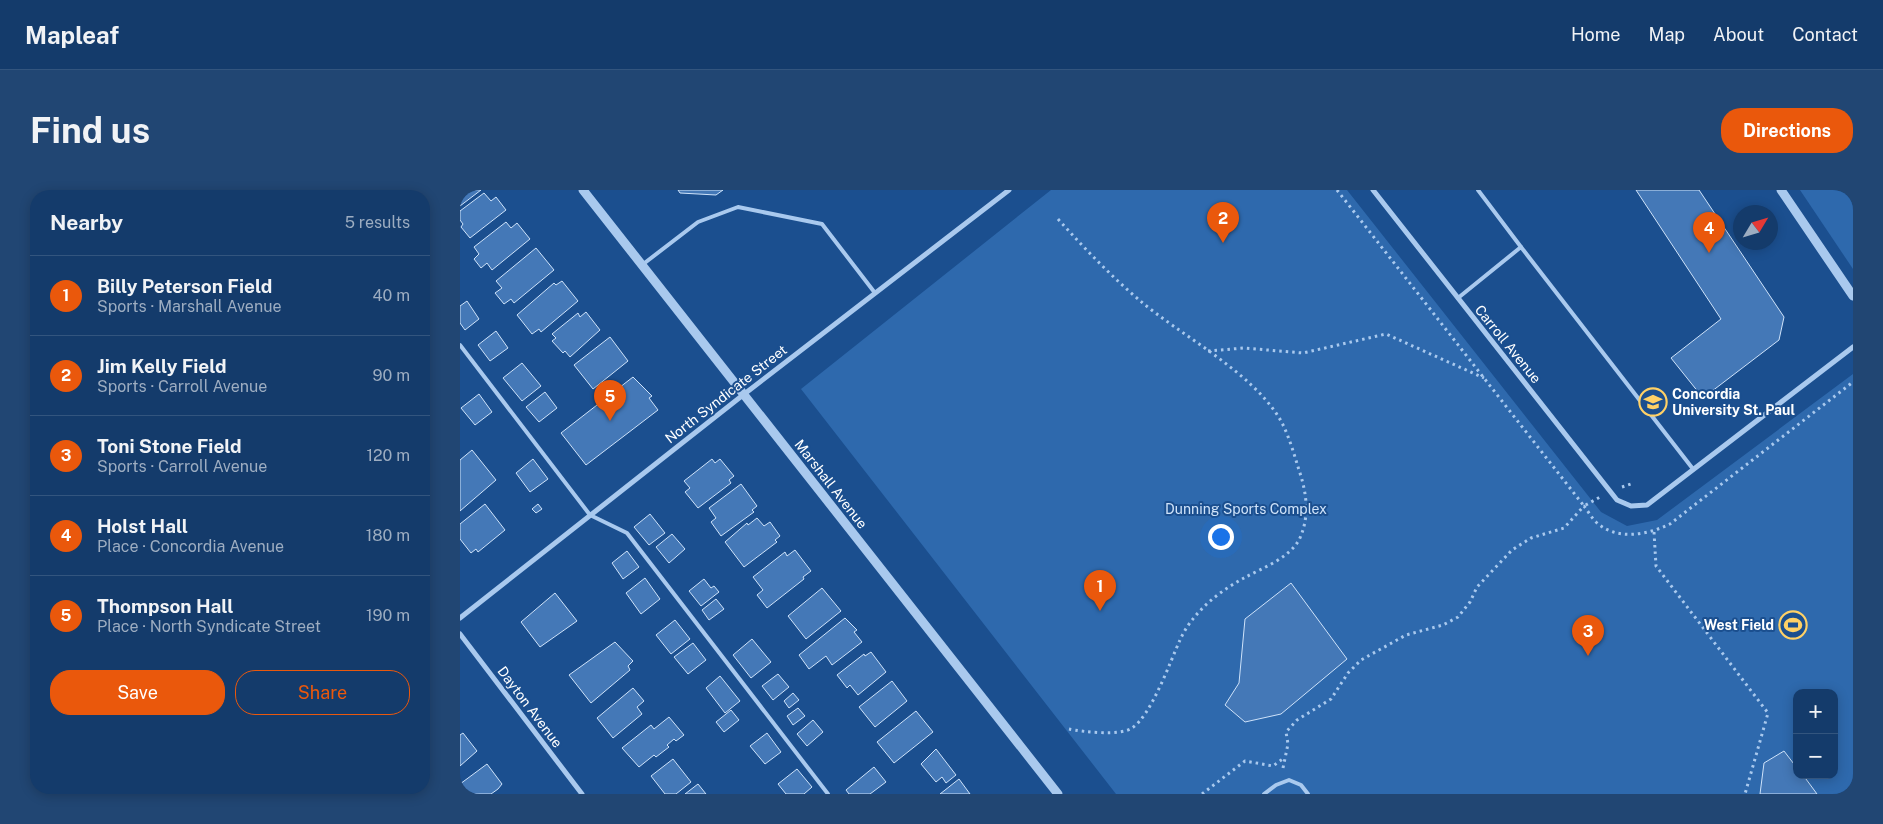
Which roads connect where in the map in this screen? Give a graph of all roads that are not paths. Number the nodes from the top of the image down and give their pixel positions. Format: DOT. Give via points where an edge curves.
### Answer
graph roads {
  1 [pos="583,190"];
  2 [pos="1009,190"];
  3 [pos="1373,190"];
  4 [pos="1478,190"];
  5 [pos="1782,190"];
  6 [pos="1521,247"];
  7 [pos="642,265"];
  8 [pos="875,293"];
  9 [pos="1853,296"];
  10 [pos="1458,298"];
  11 [pos="460,345"];
  12 [pos="1853,347"];
  13 [pos="743,395"];
  14 [pos="1693,469"];
  15 [pos="590,515"];
  16 [pos="460,618"];
  17 [pos="460,634"];
  18 [pos="582,794"];
  19 [pos="828,794"];
  20 [pos="1058,794"];
  21 [pos="1264,794"];
  22 [pos="1308,794"];
  1 -- 7 [label="street, Marshall Avenue"];
  2 -- 8 [label="street, North Syndicate Street"];
  3 -- 10 [label="street, Carroll Avenue"];
  4 -- 6 [label="lane"];
  5 -- 9 [label="street"];
  6 -- 10 [label="lane"];
  6 -- 14 [label="lane"];
  7 -- 8 [label="lane" via="698,222 738,207 822,224"];
  7 -- 13 [label="street, Marshall Avenue"];
  8 -- 13 [label="street, North Syndicate Street"];
  10 -- 14 [label="street, Carroll Avenue" via="1618,500 1631,506 1647,505"];
  11 -- 15 [label="lane"];
  12 -- 14 [label="street"];
  13 -- 15 [label="street, North Syndicate Street"];
  13 -- 20 [label="street, Marshall Avenue"];
  15 -- 16 [label="street, North Syndicate Street"];
  15 -- 19 [label="lane" via="627,533"];
  17 -- 18 [label="street, Dayton Avenue"];
  21 -- 22 [label="lane" via="1289,780 1301,785"];
}
